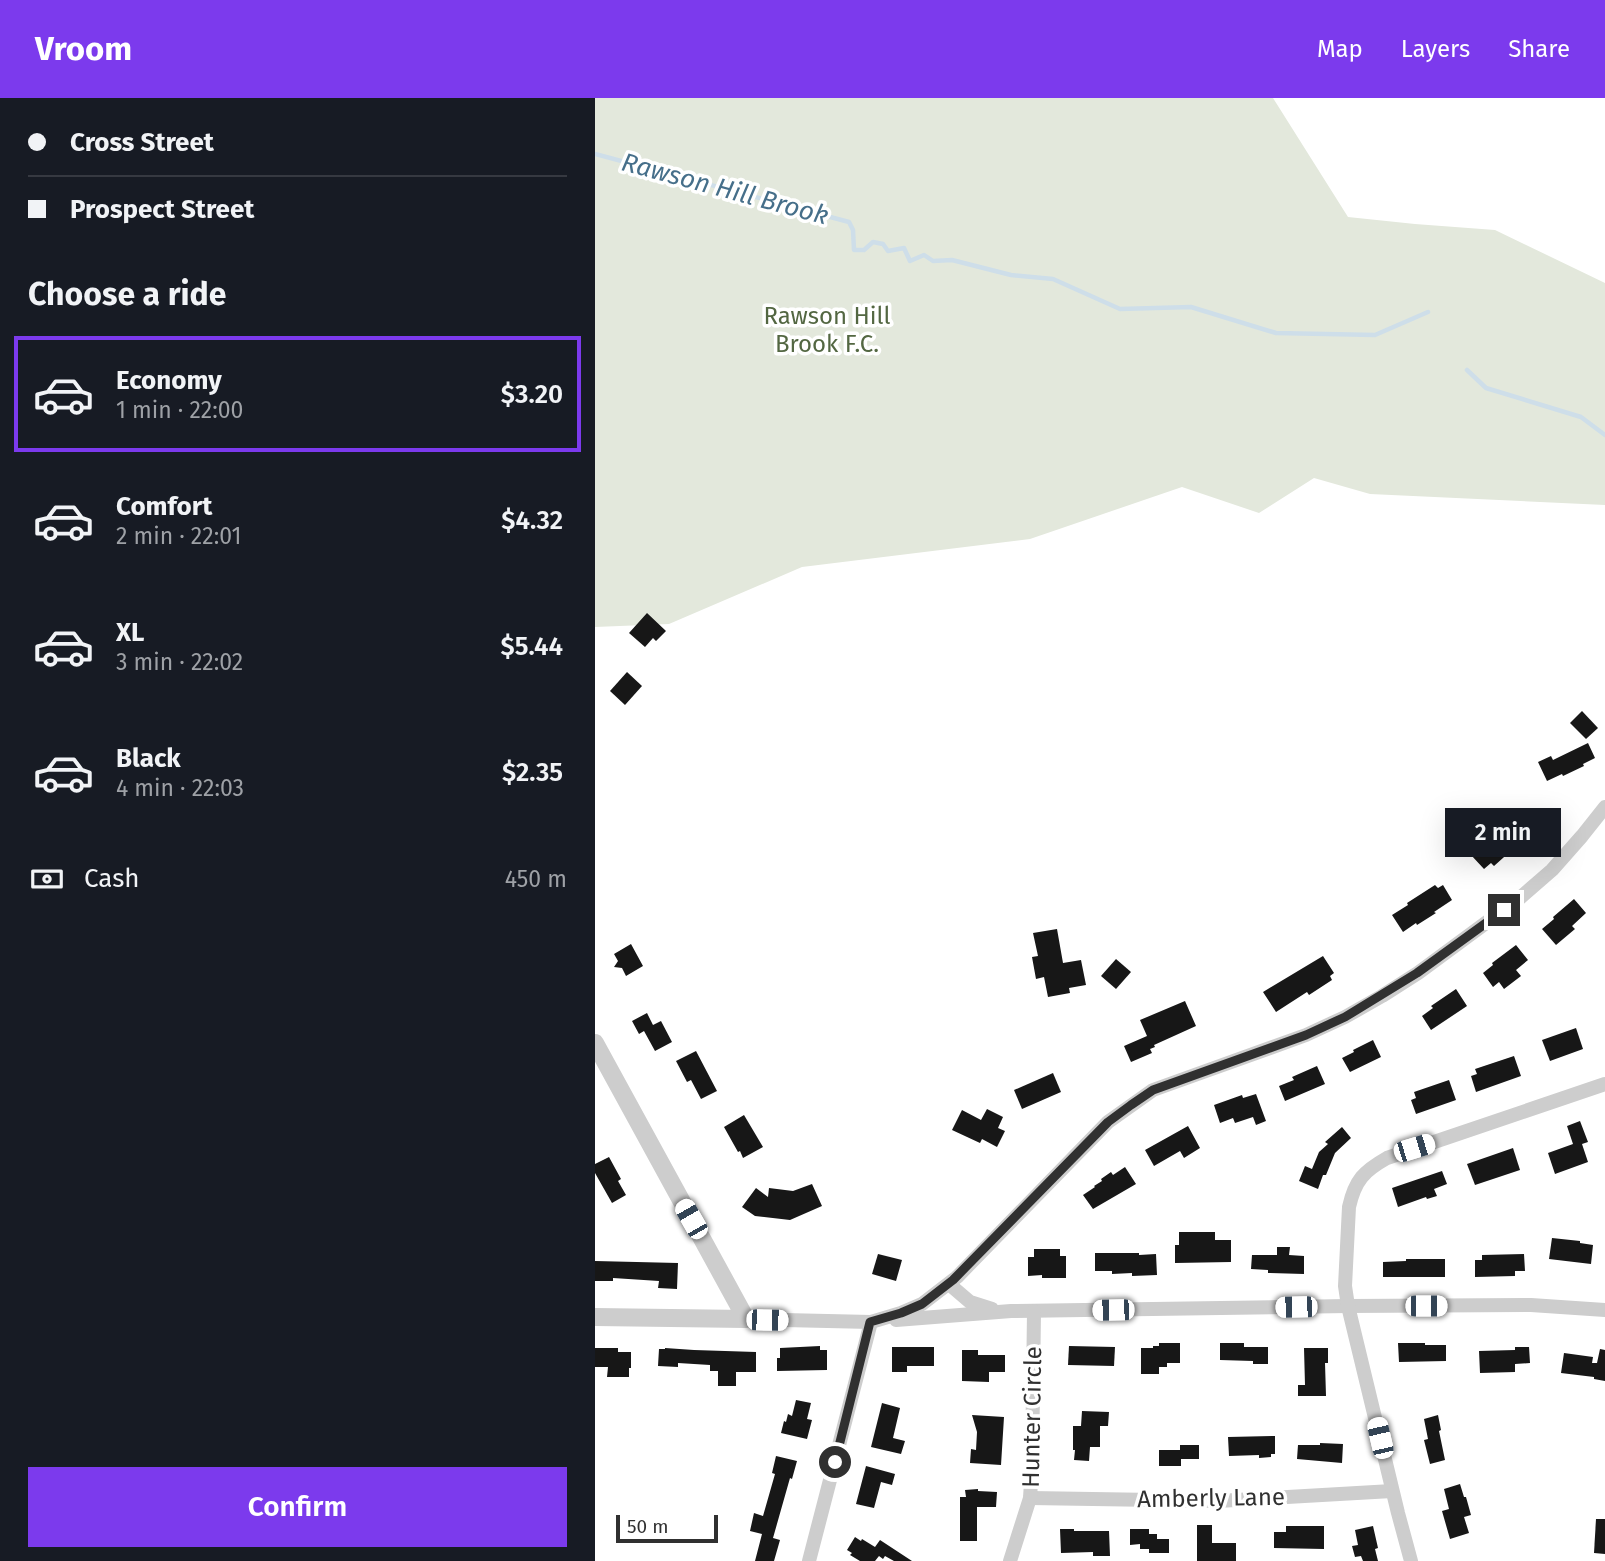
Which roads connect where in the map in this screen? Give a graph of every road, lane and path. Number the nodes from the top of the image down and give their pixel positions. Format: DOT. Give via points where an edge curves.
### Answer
graph roads {
  1 [pos="1605,807"];
  2 [pos="595,1043"];
  3 [pos="1605,1084"];
  4 [pos="949,1284"];
  5 [pos="930,1299"];
  6 [pos="1348,1306"];
  7 [pos="1605,1310"];
  8 [pos="1011,1311"];
  9 [pos="1034,1311"];
  10 [pos="953,1316"];
  11 [pos="595,1317"];
  12 [pos="746,1319"];
  13 [pos="870,1322"];
  14 [pos="1392,1491"];
  15 [pos="1030,1498"];
  16 [pos="809,1561"];
  17 [pos="1010,1561"];
  18 [pos="1411,1561"];
  1 -- 4 [label="street" via="1552,870 1521,897 1382,996 1306,1035 1153,1090 1114,1117"];
  2 -- 12 [label="street"];
  3 -- 6 [label="street" via="1387,1157 1369,1169 1356,1185 1349,1206"];
  4 -- 5 [label="street"];
  4 -- 8 [label="street" via="976,1305"];
  5 -- 10 [label="street"];
  5 -- 13 [label="street"];
  6 -- 7 [label="street" via="1531,1305"];
  6 -- 9 [label="street"];
  6 -- 14 [label="street"];
  8 -- 9 [label="street"];
  8 -- 10 [label="street"];
  9 -- 15 [label="street, Hunter Circle"];
  10 -- 13 [label="street"];
  11 -- 12 [label="street"];
  12 -- 13 [label="street"];
  13 -- 16 [label="street"];
  14 -- 15 [label="street, Amberly Lane" via="1217,1501"];
  14 -- 18 [label="street"];
  15 -- 17 [label="street, Hunter Circle"];
}
